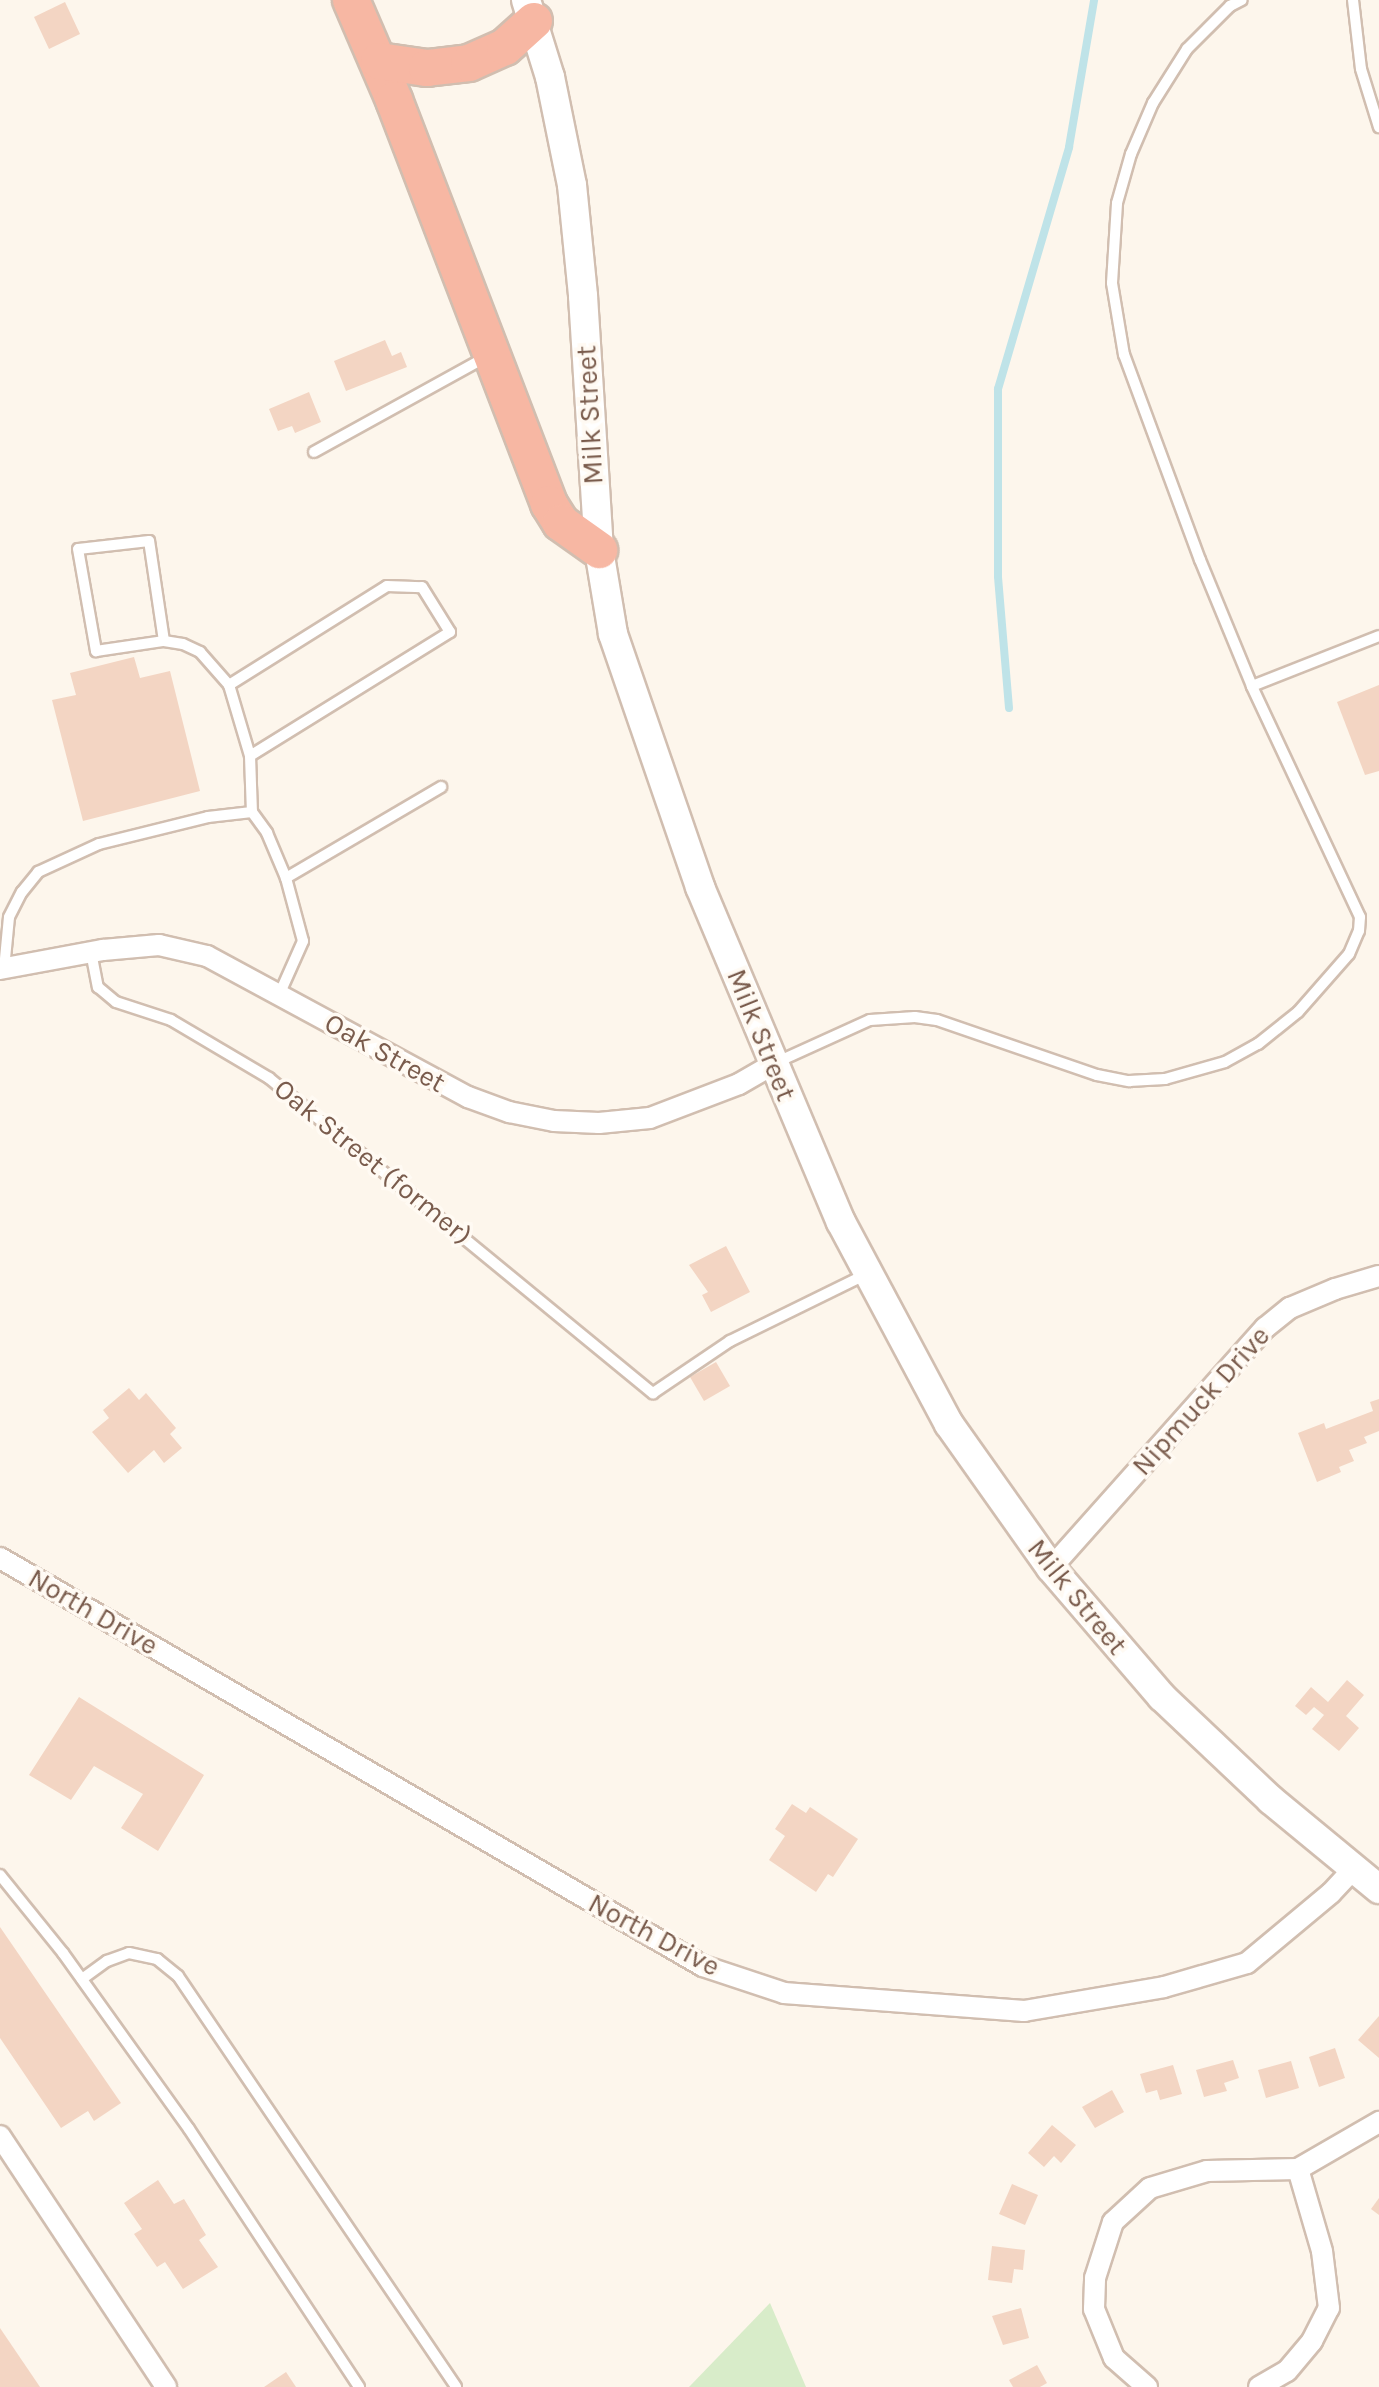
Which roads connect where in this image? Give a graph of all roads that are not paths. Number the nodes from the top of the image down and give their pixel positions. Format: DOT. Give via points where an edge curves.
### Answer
graph roads {
  1 [pos="351,0"];
  2 [pos="1242,0"];
  3 [pos="1353,0"];
  4 [pos="530,11"];
  5 [pos="379,61"];
  6 [pos="1379,127"];
  7 [pos="492,354"];
  8 [pos="314,452"];
  9 [pos="599,550"];
  10 [pos="1379,636"];
  11 [pos="164,641"];
  12 [pos="229,685"];
  13 [pos="1252,686"];
  14 [pos="250,756"];
  15 [pos="441,787"];
  16 [pos="252,812"];
  17 [pos="286,878"];
  18 [pos="91,952"];
  19 [pos="2,969"];
  20 [pos="279,995"];
  21 [pos="772,1065"];
  22 [pos="867,1275"];
  23 [pos="1379,1276"];
  24 [pos="0,1558"];
  25 [pos="1051,1568"];
  26 [pos="1354,1868"];
  27 [pos="0,1875"];
  28 [pos="1379,1889"];
  29 [pos="82,1979"];
  30 [pos="1379,2122"];
  31 [pos="0,2136"];
  32 [pos="1298,2169"];
  33 [pos="166,2387"];
  34 [pos="359,2387"];
  35 [pos="456,2387"];
  36 [pos="1147,2387"];
  37 [pos="1259,2387"];
  1 -- 5 [label="highway"];
  2 -- 13 [label="lane" via="1187,49 1153,103 1117,203 1112,283 1124,355"];
  3 -- 6 [label="lane" via="1361,69"];
  4 -- 5 [label="highway" via="505,47 469,63 416,68"];
  4 -- 9 [label="main road, Milk Street" via="563,130 572,185"];
  5 -- 7 [label="highway"];
  7 -- 8 [label="lane"];
  7 -- 9 [label="highway" via="549,504 568,529"];
  9 -- 21 [label="main road, Milk Street" via="613,634 637,713"];
  10 -- 13 [label="lane"];
  11 -- 11 [label="lane" via="96,651 78,549 149,541"];
  11 -- 12 [label="lane" via="200,652"];
  12 -- 14 [label="lane"];
  12 -- 14 [label="lane" via="387,586 422,587 450,632"];
  13 -- 21 [label="lane" via="1360,917 1349,954 1307,1003 1268,1036 1225,1062 1165,1079 1129,1081 1067,1067 937,1020 891,1016 829,1037"];
  14 -- 16 [label="lane"];
  15 -- 17 [label="lane"];
  16 -- 17 [label="lane"];
  16 -- 19 [label="lane" via="208,817 99,844 38,872 9,917"];
  17 -- 20 [label="lane" via="303,941"];
  18 -- 19 [label="street, Oak Street"];
  18 -- 20 [label="street, Oak Street" via="159,945 207,956"];
  18 -- 22 [label="lane, Oak Street (former)" via="98,987 116,1002 171,1020 269,1078 653,1393 730,1341"];
  20 -- 21 [label="street, Oak Street" via="468,1097 554,1121 650,1118 739,1084"];
  21 -- 22 [label="main road, Milk Street"];
  22 -- 25 [label="main road, Milk Street" via="949,1424"];
  23 -- 25 [label="street, Nipmuck Drive" via="1290,1308 1265,1328"];
  24 -- 26 [label="street, North Drive" via="703,1966 784,1993 1024,2011 1164,1987 1247,1963"];
  25 -- 26 [label="main road, Milk Street" via="1162,1697 1271,1800"];
  26 -- 28 [label="main road, Milk Street"];
  27 -- 29 [label="lane"];
  29 -- 34 [label="lane" via="189,2129"];
  29 -- 35 [label="lane" via="129,1953 157,1959 178,1976"];
  30 -- 32 [label="street"];
  31 -- 33 [label="street"];
  32 -- 36 [label="street" via="1207,2171 1150,2188 1113,2222 1095,2278 1094,2309 1114,2358"];
  32 -- 37 [label="street" via="1322,2251 1329,2308 1312,2341 1287,2371"];
}
